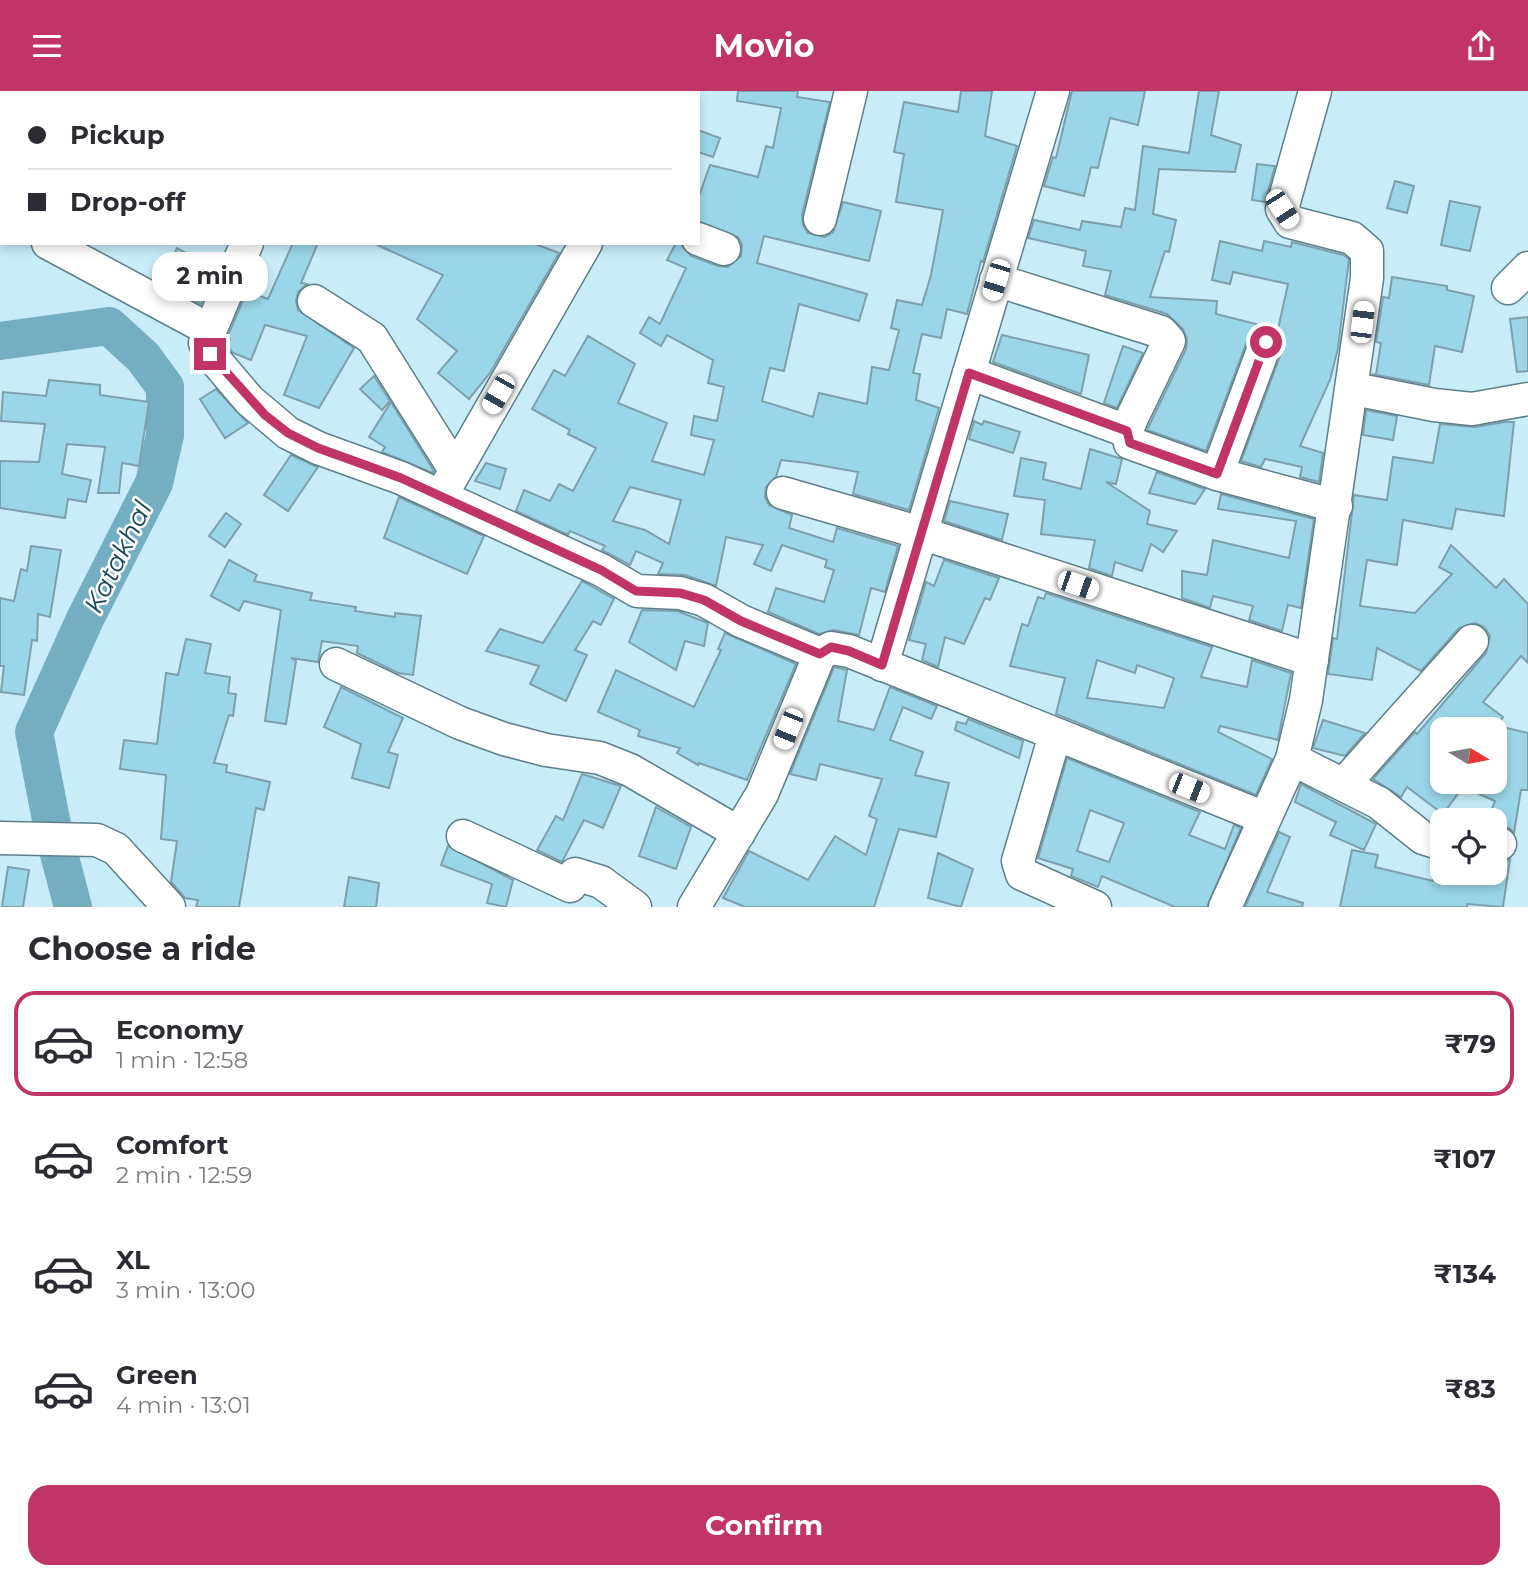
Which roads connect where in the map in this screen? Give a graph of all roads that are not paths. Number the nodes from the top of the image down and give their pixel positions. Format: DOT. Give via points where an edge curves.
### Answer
graph roads {
  1 [pos="850,91"];
  2 [pos="1053,91"];
  3 [pos="1315,91"];
  4 [pos="820,219"];
  5 [pos="52,245"];
  6 [pos="246,245"];
  7 [pos="585,245"];
  8 [pos="996,280"];
  9 [pos="314,301"];
  10 [pos="210,330"];
  11 [pos="1266,342"];
  12 [pos="969,373"];
  13 [pos="1354,390"];
  14 [pos="1528,399"];
  15 [pos="1127,431"];
  16 [pos="1217,474"];
  17 [pos="448,483"];
  18 [pos="783,493"];
  19 [pos="1336,506"];
  20 [pos="921,533"];
  21 [pos="1472,641"];
  22 [pos="820,654"];
  23 [pos="1312,660"];
  24 [pos="336,664"];
  25 [pos="882,665"];
  26 [pos="1055,735"];
  27 [pos="1292,759"];
  28 [pos="1343,784"];
  29 [pos="1265,818"];
  30 [pos="739,833"];
  31 [pos="463,836"];
  32 [pos="6,837"];
  33 [pos="1430,840"];
  34 [pos="169,907"];
  35 [pos="635,907"];
  36 [pos="694,907"];
  37 [pos="1095,907"];
  38 [pos="1225,907"];
  1 -- 4 [label="street"];
  2 -- 8 [label="street"];
  3 -- 13 [label="street" via="1282,209 1290,222 1352,238 1367,251"];
  5 -- 10 [label="street"];
  6 -- 10 [label="street"];
  7 -- 17 [label="street"];
  8 -- 12 [label="street"];
  8 -- 15 [label="street" via="1161,332 1169,341"];
  9 -- 17 [label="street" via="372,338"];
  10 -- 17 [label="street" via="205,343 210,354 249,400 288,433 377,468"];
  11 -- 16 [label="street"];
  12 -- 15 [label="street"];
  12 -- 20 [label="street"];
  13 -- 14 [label="street" via="1472,409"];
  13 -- 19 [label="street"];
  15 -- 16 [label="street" via="1130,443"];
  16 -- 19 [label="street"];
  17 -- 22 [label="street" via="636,591 680,593 704,600"];
  18 -- 20 [label="street"];
  19 -- 23 [label="street"];
  20 -- 23 [label="street"];
  20 -- 25 [label="street"];
  21 -- 28 [label="street"];
  22 -- 25 [label="street" via="831,647"];
  22 -- 30 [label="street" via="762,794"];
  23 -- 27 [label="street"];
  24 -- 30 [label="street" via="504,739 600,758 630,770"];
  25 -- 26 [label="street"];
  26 -- 29 [label="street"];
  26 -- 37 [label="street" via="1018,861 1022,874"];
  27 -- 28 [label="street"];
  27 -- 29 [label="street"];
  28 -- 33 [label="street" via="1379,803"];
  29 -- 38 [label="street"];
  30 -- 36 [label="street"];
  31 -- 35 [label="street" via="570,886 575,874 601,882"];
  32 -- 34 [label="street" via="97,840 116,849"];
}
